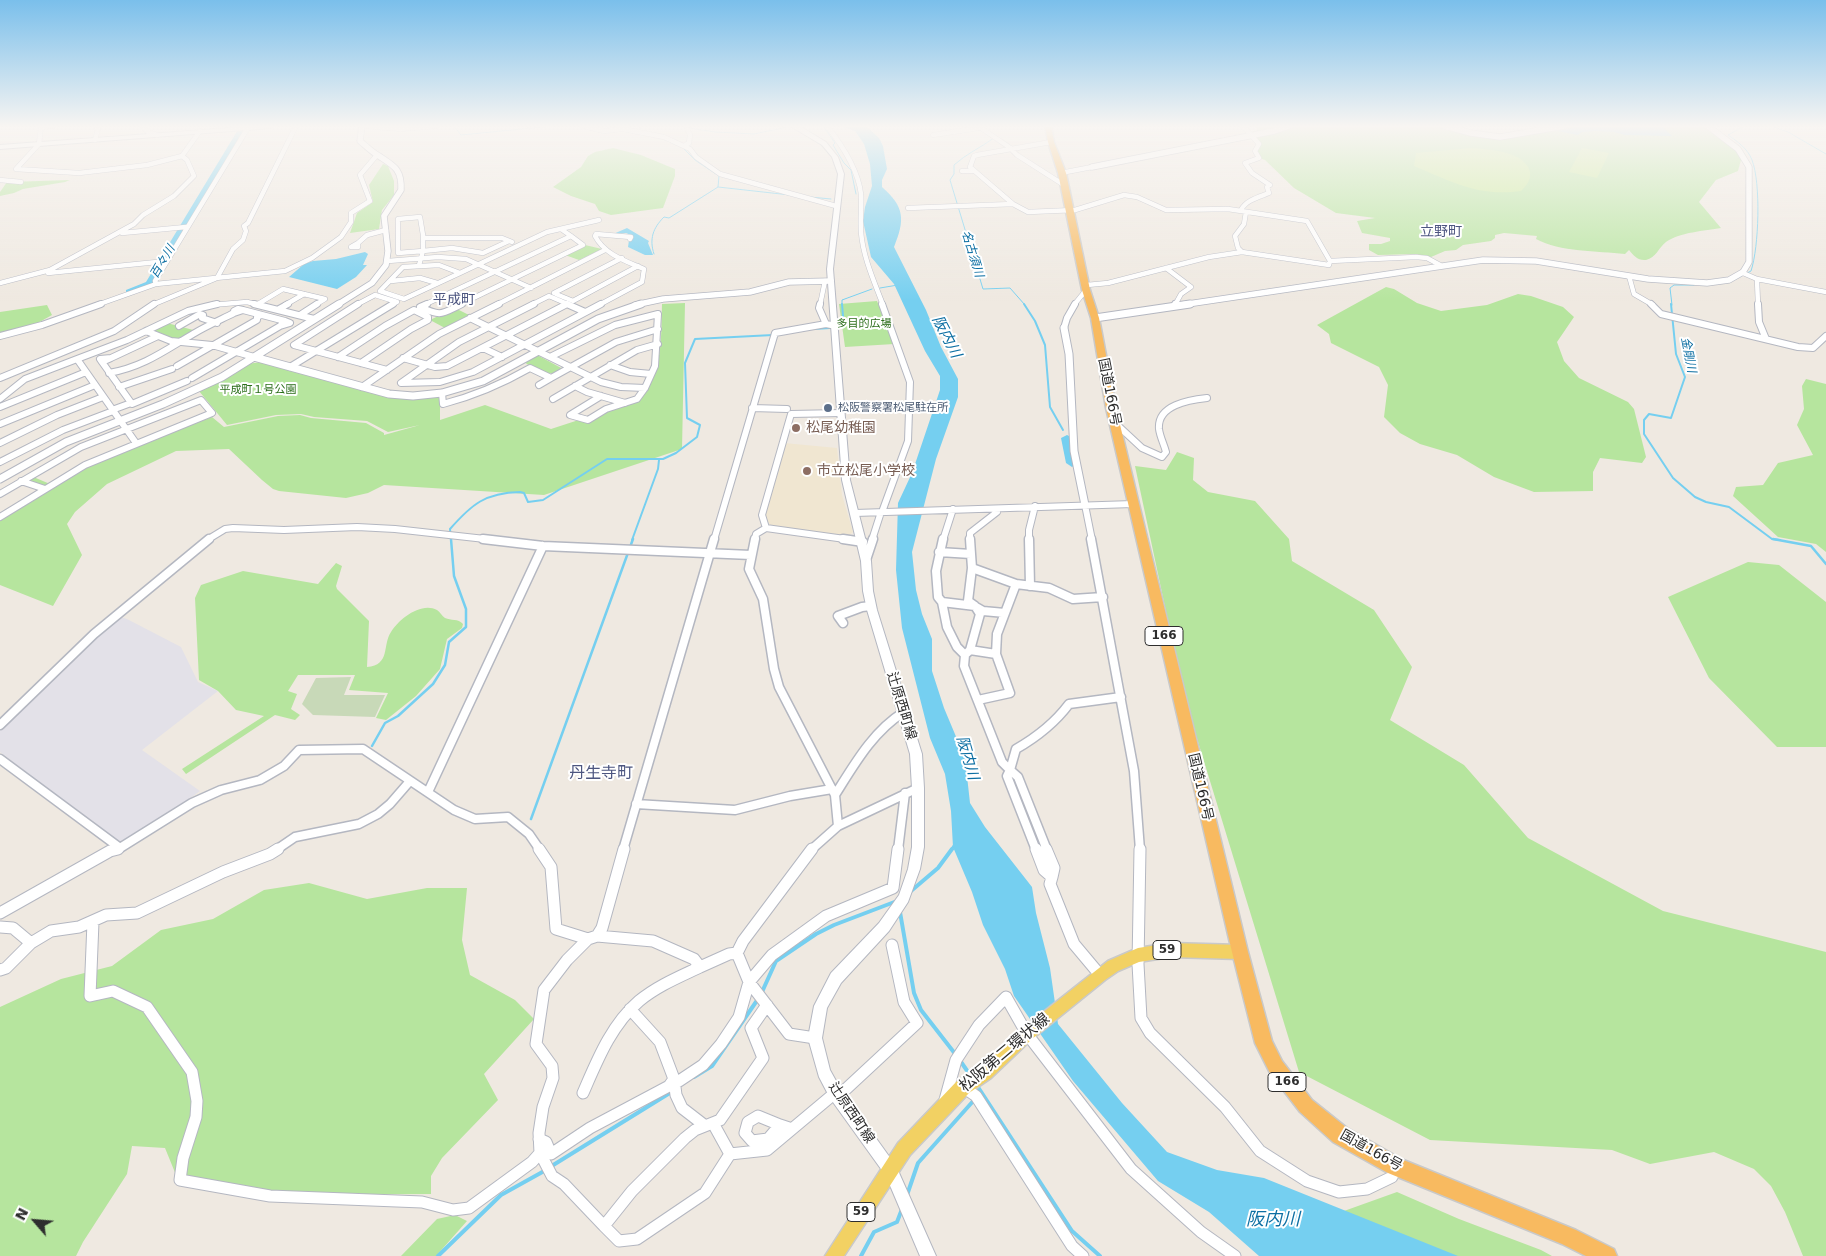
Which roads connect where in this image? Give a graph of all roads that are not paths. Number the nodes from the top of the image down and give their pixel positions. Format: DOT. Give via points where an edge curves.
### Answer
graph roads {
  1 [pos="185,185"];
  2 [pos="212,185"];
  3 [pos="267,185"];
  4 [pos="363,185"];
  5 [pos="401,185"];
  6 [pos="758,185"];
  7 [pos="839,185"];
  8 [pos="859,185"];
  9 [pos="990,185"];
  10 [pos="1269,185"];
  11 [pos="1750,185"];
  12 [pos="1064,186"];
  13 [pos="1013,204"];
  14 [pos="836,206"];
  15 [pos="908,208"];
  16 [pos="1070,209"];
  17 [pos="1244,211"];
  18 [pos="599,220"];
  19 [pos="186,227"];
  20 [pos="561,229"];
  21 [pos="386,230"];
  22 [pos="120,233"];
  23 [pos="571,236"];
  24 [pos="424,238"];
  25 [pos="630,239"];
  26 [pos="510,241"];
  27 [pos="358,243"];
  28 [pos="519,245"];
  29 [pos="422,250"];
  30 [pos="606,250"];
  31 [pos="1242,252"];
  32 [pos="422,258"];
  33 [pos="622,258"];
  34 [pos="167,261"];
  35 [pos="388,261"];
  36 [pos="1330,261"];
  37 [pos="479,264"];
  38 [pos="1440,265"];
  39 [pos="419,266"];
  40 [pos="638,266"];
  41 [pos="1166,268"];
  42 [pos="496,271"];
  43 [pos="43,273"];
  44 [pos="460,273"];
  45 [pos="1743,273"];
  46 [pos="1629,276"];
  47 [pos="217,278"];
  48 [pos="1757,278"];
  49 [pos="512,279"];
  50 [pos="391,281"];
  51 [pos="828,281"];
  52 [pos="0,283"];
  53 [pos="437,283"];
  54 [pos="156,284"];
  55 [pos="531,288"];
  56 [pos="1087,288"];
  57 [pos="1826,292"];
  58 [pos="304,294"];
  59 [pos="567,304"];
  60 [pos="261,305"];
  61 [pos="1174,306"];
  62 [pos="278,309"];
  63 [pos="252,312"];
  64 [pos="287,312"];
  65 [pos="585,312"];
  66 [pos="300,315"];
  67 [pos="262,317"];
  68 [pos="470,318"];
  69 [pos="1095,318"];
  70 [pos="275,319"];
  71 [pos="314,319"];
  72 [pos="217,322"];
  73 [pos="826,324"];
  74 [pos="179,326"];
  75 [pos="488,326"];
  76 [pos="836,327"];
  77 [pos="1064,328"];
  78 [pos="658,329"];
  79 [pos="146,331"];
  80 [pos="0,336"];
  81 [pos="158,336"];
  82 [pos="506,336"];
  83 [pos="1826,336"];
  84 [pos="1766,339"];
  85 [pos="182,342"];
  86 [pos="658,344"];
  87 [pos="212,345"];
  88 [pos="525,345"];
  89 [pos="483,348"];
  90 [pos="316,351"];
  91 [pos="538,351"];
  92 [pos="238,352"];
  93 [pos="254,357"];
  94 [pos="338,357"];
  95 [pos="502,357"];
  96 [pos="550,357"];
  97 [pos="403,358"];
  98 [pos="77,360"];
  99 [pos="361,363"];
  100 [pos="426,365"];
  101 [pos="610,365"];
  102 [pos="570,367"];
  103 [pos="290,368"];
  104 [pos="387,370"];
  105 [pos="86,372"];
  106 [pos="110,374"];
  107 [pos="651,374"];
  108 [pos="590,377"];
  109 [pos="0,378"];
  110 [pos="551,378"];
  111 [pos="540,384"];
  112 [pos="95,385"];
  113 [pos="574,386"];
  114 [pos="362,387"];
  115 [pos="120,388"];
  116 [pos="645,388"];
  117 [pos="442,393"];
  118 [pos="601,396"];
  119 [pos="103,397"];
  120 [pos="553,398"];
  121 [pos="1207,398"];
  122 [pos="0,399"];
  123 [pos="130,402"];
  124 [pos="624,403"];
  125 [pos="0,406"];
  126 [pos="752,408"];
  127 [pos="787,409"];
  128 [pos="112,410"];
  129 [pos="841,413"];
  130 [pos="119,420"];
  131 [pos="1114,422"];
  132 [pos="0,424"];
  133 [pos="125,429"];
  134 [pos="136,442"];
  135 [pos="0,443"];
  136 [pos="0,462"];
  137 [pos="0,479"];
  138 [pos="21,481"];
  139 [pos="45,489"];
  140 [pos="0,494"];
  141 [pos="1133,504"];
  142 [pos="1085,505"];
  143 [pos="1035,506"];
  144 [pos="953,509"];
  145 [pos="996,509"];
  146 [pos="882,512"];
  147 [pos="855,513"];
  148 [pos="0,517"];
  149 [pos="766,528"];
  150 [pos="863,542"];
  151 [pos="543,546"];
  152 [pos="939,552"];
  153 [pos="709,554"];
  154 [pos="971,554"];
  155 [pos="750,556"];
  156 [pos="866,560"];
  157 [pos="972,568"];
  158 [pos="1016,584"];
  159 [pos="1030,586"];
  160 [pos="1103,597"];
  161 [pos="942,602"];
  162 [pos="871,606"];
  163 [pos="975,606"];
  164 [pos="1005,613"];
  165 [pos="843,623"];
  166 [pos="968,652"];
  167 [pos="996,654"];
  168 [pos="1120,697"];
  169 [pos="978,700"];
  170 [pos="904,712"];
  171 [pos="0,725"];
  172 [pos="0,759"];
  173 [pos="1010,770"];
  174 [pos="410,781"];
  175 [pos="918,788"];
  176 [pos="428,792"];
  177 [pos="834,792"];
  178 [pos="904,793"];
  179 [pos="636,804"];
  180 [pos="838,826"];
  181 [pos="120,848"];
  182 [pos="0,913"];
  183 [pos="93,922"];
  184 [pos="0,927"];
  185 [pos="592,938"];
  186 [pos="31,943"];
  187 [pos="892,945"];
  188 [pos="1240,952"];
  189 [pos="737,953"];
  190 [pos="1138,954"];
  191 [pos="700,967"];
  192 [pos="0,970"];
  193 [pos="1100,975"];
  194 [pos="750,982"];
  195 [pos="767,1005"];
  196 [pos="630,1009"];
  197 [pos="1027,1034"];
  198 [pos="815,1038"];
  199 [pos="674,1079"];
  200 [pos="963,1087"];
  201 [pos="583,1093"];
  202 [pos="835,1093"];
  203 [pos="942,1109"];
  204 [pos="709,1125"];
  205 [pos="539,1139"];
  206 [pos="540,1153"];
  207 [pos="730,1154"];
  208 [pos="1395,1166"];
  209 [pos="891,1170"];
  210 [pos="604,1226"];
  211 [pos="834,1256"];
  212 [pos="928,1256"];
  213 [pos="1083,1256"];
  214 [pos="1234,1256"];
  215 [pos="1608,1256"];
  1 -- 22 [label="street"];
  2 -- 19 [label="street"];
  3 -- 47 [label="street" via="244,226 243,240 233,249"];
  4 -- 47 [label="street" via="370,201 351,213 347,229 328,248 285,271"];
  5 -- 21 [label="street" via="400,196 386,213"];
  6 -- 14 [label="street"];
  7 -- 14 [label="main road, 辻原西町線"];
  8 -- 146 [label="street" via="861,232 866,258 910,382 908,441"];
  9 -- 13 [label="street"];
  10 -- 17 [label="street" via="1269,193 1252,200"];
  11 -- 45 [label="street" via="1749,262"];
  12 -- 16 [label="highway, 国道166号 / 166"];
  13 -- 15 [label="street"];
  13 -- 16 [label="street" via="1034,212"];
  14 -- 51 [label="main road, 辻原西町線"];
  16 -- 17 [label="street" via="1124,195 1166,210"];
  16 -- 56 [label="highway, 国道166号 / 166"];
  17 -- 31 [label="street" via="1244,224 1235,236"];
  17 -- 36 [label="street" via="1309,221 1313,234"];
  18 -- 20 [label="street"];
  19 -- 22 [label="street"];
  19 -- 34 [label="street"];
  20 -- 23 [label="street"];
  20 -- 28 [label="street"];
  21 -- 27 [label="street" via="367,235"];
  21 -- 35 [label="street"];
  22 -- 43 [label="street"];
  23 -- 42 [label="street"];
  23 -- 49 [label="street" via="583,245"];
  24 -- 26 [label="street" via="502,238"];
  24 -- 29 [label="street"];
  24 -- 29 [label="street" via="420,217 398,219 398,253"];
  25 -- 30 [label="street" via="631,236 608,238 596,234 597,244"];
  26 -- 28 [label="street"];
  26 -- 29 [label="street" via="483,253 458,249"];
  28 -- 37 [label="street"];
  29 -- 32 [label="street"];
  30 -- 33 [label="street"];
  30 -- 55 [label="street"];
  31 -- 36 [label="street" via="1329,266"];
  31 -- 41 [label="street"];
  32 -- 35 [label="street"];
  32 -- 37 [label="street" via="453,257"];
  32 -- 39 [label="street"];
  33 -- 40 [label="street"];
  33 -- 40 [label="street" via="554,293 573,301"];
  34 -- 43 [label="street"];
  34 -- 54 [label="street"];
  35 -- 71 [label="street" via="372,283"];
  36 -- 38 [label="street" via="1416,257 1427,258"];
  37 -- 42 [label="street"];
  37 -- 44 [label="street"];
  38 -- 46 [label="street" via="1517,259"];
  38 -- 61 [label="street"];
  39 -- 44 [label="street" via="441,265"];
  39 -- 50 [label="street" via="402,267"];
  40 -- 65 [label="street" via="644,269 642,282"];
  41 -- 56 [label="street"];
  41 -- 61 [label="street" via="1191,287 1181,294"];
  42 -- 49 [label="street"];
  42 -- 49 [label="street" via="420,307 441,314"];
  43 -- 52 [label="street"];
  44 -- 53 [label="street"];
  45 -- 46 [label="street" via="1716,282 1698,283"];
  45 -- 48 [label="street"];
  46 -- 84 [label="street" via="1634,294 1662,314"];
  47 -- 54 [label="street"];
  47 -- 109 [label="street" via="158,302 114,331"];
  48 -- 57 [label="street"];
  48 -- 84 [label="street" via="1758,322"];
  49 -- 55 [label="street"];
  50 -- 53 [label="street" via="420,278"];
  50 -- 53 [label="street" via="380,291 404,299"];
  51 -- 73 [label="street" via="819,308"];
  51 -- 76 [label="main road, 辻原西町線"];
  51 -- 91 [label="street" via="789,282 750,292 636,305 604,316"];
  54 -- 80 [label="street" via="42,326"];
  55 -- 68 [label="street"];
  56 -- 69 [label="highway, 国道166号 / 166"];
  56 -- 77 [label="street" via="1064,322"];
  58 -- 60 [label="street" via="283,289"];
  58 -- 62 [label="street"];
  58 -- 66 [label="street" via="324,300"];
  59 -- 65 [label="street"];
  59 -- 75 [label="street" via="549,296"];
  59 -- 82 [label="street"];
  60 -- 62 [label="street"];
  60 -- 63 [label="street"];
  60 -- 79 [label="street" via="229,302 198,308"];
  61 -- 69 [label="street"];
  62 -- 64 [label="street"];
  63 -- 67 [label="street"];
  63 -- 72 [label="street" via="243,310"];
  64 -- 66 [label="street"];
  64 -- 70 [label="street"];
  65 -- 88 [label="street"];
  66 -- 71 [label="street"];
  67 -- 70 [label="street"];
  67 -- 87 [label="street"];
  68 -- 75 [label="street"];
  68 -- 97 [label="street"];
  69 -- 131 [label="highway, 国道166号 / 166"];
  70 -- 92 [label="street" via="282,324"];
  71 -- 93 [label="street"];
  72 -- 74 [label="street" via="192,319"];
  72 -- 85 [label="street"];
  73 -- 76 [label="street"];
  73 -- 126 [label="street" via="774,335"];
  75 -- 82 [label="street"];
  75 -- 100 [label="street"];
  76 -- 129 [label="main road, 辻原西町線"];
  77 -- 142 [label="street" via="1069,354 1074,451"];
  78 -- 86 [label="street"];
  78 -- 96 [label="street" via="658,314 631,319 598,331"];
  78 -- 102 [label="street" via="622,338"];
  79 -- 81 [label="street"];
  79 -- 98 [label="street"];
  81 -- 85 [label="street"];
  81 -- 106 [label="street" via="111,358 100,359"];
  82 -- 88 [label="street"];
  82 -- 89 [label="street"];
  83 -- 84 [label="street" via="1814,349"];
  85 -- 87 [label="street"];
  85 -- 106 [label="street" via="157,357"];
  86 -- 101 [label="street" via="636,350"];
  86 -- 107 [label="street"];
  87 -- 92 [label="street"];
  87 -- 115 [label="street" via="174,368"];
  88 -- 91 [label="street"];
  88 -- 95 [label="street"];
  89 -- 95 [label="street"];
  89 -- 100 [label="street" via="447,366"];
  90 -- 90 [label="street" via="369,317 397,302 370,296 294,345"];
  90 -- 94 [label="street"];
  90 -- 103 [label="street"];
  91 -- 96 [label="street"];
  91 -- 117 [label="street" via="483,381"];
  92 -- 93 [label="street"];
  92 -- 123 [label="street" via="189,379"];
  93 -- 103 [label="street"];
  93 -- 130 [label="street" via="196,390"];
  94 -- 99 [label="street"];
  94 -- 99 [label="street" via="414,310 428,318"];
  95 -- 100 [label="street" via="474,372 449,380 401,383"];
  96 -- 102 [label="street"];
  97 -- 100 [label="street"];
  97 -- 104 [label="street"];
  98 -- 105 [label="street"];
  98 -- 122 [label="street" via="21,382"];
  99 -- 104 [label="street"];
  101 -- 107 [label="street" via="630,372"];
  101 -- 108 [label="street"];
  102 -- 108 [label="street"];
  102 -- 110 [label="street"];
  103 -- 114 [label="street"];
  104 -- 114 [label="street"];
  105 -- 112 [label="street"];
  105 -- 125 [label="street"];
  106 -- 115 [label="street"];
  107 -- 116 [label="street"];
  108 -- 113 [label="street"];
  108 -- 116 [label="street" via="614,386"];
  110 -- 111 [label="street"];
  110 -- 117 [label="street" via="530,368 468,398 443,404"];
  112 -- 119 [label="street"];
  112 -- 132 [label="street"];
  113 -- 118 [label="street"];
  113 -- 120 [label="street"];
  114 -- 117 [label="street" via="395,395"];
  115 -- 123 [label="street"];
  116 -- 124 [label="street" via="637,399"];
  118 -- 124 [label="street"];
  118 -- 124 [label="street" via="570,415 588,420"];
  119 -- 128 [label="street"];
  119 -- 135 [label="street"];
  121 -- 131 [label="street" via="1185,401 1162,418 1158,426 1166,452 1162,456 1144,449"];
  123 -- 128 [label="street"];
  126 -- 127 [label="street"];
  126 -- 153 [label="street"];
  128 -- 130 [label="street"];
  128 -- 136 [label="street"];
  129 -- 147 [label="main road, 辻原西町線" via="846,480"];
  129 -- 149 [label="street" via="791,414 763,513"];
  130 -- 133 [label="street"];
  130 -- 137 [label="street" via="66,442"];
  131 -- 141 [label="highway, 国道166号 / 166"];
  133 -- 134 [label="street"];
  133 -- 134 [label="street" via="202,400 212,413"];
  133 -- 138 [label="street" via="69,453"];
  134 -- 139 [label="street" via="85,465"];
  138 -- 139 [label="street"];
  138 -- 140 [label="street"];
  139 -- 148 [label="street"];
  141 -- 142 [label="street"];
  141 -- 188 [label="highway, 国道166号 / 166"];
  142 -- 143 [label="street"];
  142 -- 160 [label="street"];
  143 -- 145 [label="street"];
  143 -- 159 [label="street" via="1029,530"];
  144 -- 145 [label="street"];
  144 -- 146 [label="street"];
  144 -- 152 [label="street"];
  145 -- 154 [label="street" via="997,512 970,533"];
  146 -- 147 [label="street"];
  146 -- 156 [label="street"];
  147 -- 150 [label="main road, 辻原西町線"];
  149 -- 150 [label="street"];
  149 -- 155 [label="street" via="756,534"];
  150 -- 156 [label="main road, 辻原西町線"];
  151 -- 153 [label="street"];
  151 -- 171 [label="street" via="357,526 225,529 206,541 94,634"];
  151 -- 176 [label="street"];
  152 -- 154 [label="street"];
  152 -- 161 [label="street" via="936,571 938,597"];
  153 -- 155 [label="street"];
  153 -- 179 [label="street"];
  154 -- 157 [label="street"];
  155 -- 177 [label="street" via="750,569 763,599 779,687"];
  156 -- 162 [label="main road, 辻原西町線"];
  157 -- 158 [label="street"];
  157 -- 163 [label="street" via="968,602"];
  158 -- 159 [label="street"];
  158 -- 164 [label="street"];
  159 -- 160 [label="street" via="1050,588 1073,599"];
  160 -- 168 [label="street"];
  161 -- 163 [label="street"];
  161 -- 166 [label="street" via="956,647"];
  162 -- 165 [label="street" via="838,616"];
  162 -- 170 [label="main road, 辻原西町線"];
  163 -- 164 [label="street" via="983,611"];
  163 -- 166 [label="street" via="980,614"];
  164 -- 167 [label="street"];
  166 -- 167 [label="street"];
  166 -- 169 [label="street" via="964,666"];
  167 -- 169 [label="street" via="1010,693"];
  168 -- 173 [label="street" via="1069,704 1056,721 1016,749"];
  168 -- 190 [label="street" via="1134,771 1140,838"];
  169 -- 173 [label="street" via="1002,762"];
  170 -- 175 [label="main road, 辻原西町線" via="916,754"];
  170 -- 177 [label="street" via="895,716 858,758"];
  172 -- 181 [label="street"];
  173 -- 193 [label="street" via="1018,777 1054,868 1050,884 1074,944"];
  174 -- 176 [label="street"];
  174 -- 181 [label="street" via="363,749 298,750 284,766 260,780 221,790 192,803"];
  174 -- 183 [label="street" via="390,804 359,824 295,838 270,854 223,872 137,913 106,915"];
  175 -- 178 [label="street"];
  175 -- 198 [label="main road, 辻原西町線" via="918,847 904,898 884,927 836,978 821,1006"];
  176 -- 185 [label="street" via="454,810 475,819 508,817 529,834 551,867 556,929"];
  177 -- 179 [label="street" via="790,796 735,810"];
  177 -- 180 [label="street"];
  178 -- 180 [label="street"];
  178 -- 194 [label="street" via="893,888 826,916 772,955"];
  179 -- 185 [label="street" via="602,928"];
  180 -- 189 [label="street" via="815,845"];
  181 -- 182 [label="street"];
  183 -- 186 [label="street" via="51,930"];
  183 -- 206 [label="street" via="90,996 113,991 147,1007 192,1072 196,1117 183,1158 180,1180 270,1196 422,1202 453,1210 469,1208"];
  184 -- 186 [label="street" via="13,928"];
  185 -- 191 [label="street" via="653,941 694,959"];
  185 -- 205 [label="street" via="566,960 544,990 536,1044 552,1066 553,1078 543,1108"];
  186 -- 192 [label="street"];
  187 -- 202 [label="street" via="904,1002 917,1023 846,1089"];
  188 -- 190 [label="main road, 松阪第二環状線 / 59" via="1170,950"];
  188 -- 208 [label="highway, 国道166号 / 166" via="1264,1043 1276,1067 1306,1106 1340,1135"];
  189 -- 191 [label="street"];
  189 -- 194 [label="street"];
  190 -- 193 [label="main road, 松阪第二環状線 / 59"];
  190 -- 208 [label="street" via="1141,1018 1150,1033 1225,1107 1260,1151 1306,1181 1339,1192 1367,1189 1392,1177"];
  191 -- 196 [label="street" via="650,993"];
  193 -- 197 [label="main road, 松阪第二環状線 / 59"];
  194 -- 195 [label="street"];
  194 -- 199 [label="street" via="739,1016 721,1044 703,1065 679,1081"];
  195 -- 198 [label="street" via="789,1034"];
  195 -- 204 [label="street" via="751,1028 763,1058 720,1120"];
  196 -- 199 [label="street" via="660,1042"];
  196 -- 201 [label="street" via="612,1032"];
  197 -- 200 [label="main road, 松阪第二環状線 / 59"];
  197 -- 203 [label="street" via="1006,997 979,1025 956,1060"];
  197 -- 214 [label="street" via="1131,1169 1201,1232"];
  198 -- 202 [label="main road, 辻原西町線" via="824,1072"];
  199 -- 204 [label="street" via="682,1108"];
  199 -- 205 [label="street" via="669,1086 590,1128 551,1154 546,1142"];
  200 -- 203 [label="main road, 松阪第二環状線 / 59"];
  200 -- 213 [label="street" via="976,1096 1072,1246"];
  202 -- 207 [label="street" via="787,1127 767,1150"];
  202 -- 209 [label="main road, 辻原西町線"];
  203 -- 209 [label="main road, 松阪第二環状線 / 59" via="904,1149"];
  204 -- 207 [label="street"];
  204 -- 210 [label="street" via="691,1132 618,1207"];
  205 -- 206 [label="street"];
  206 -- 210 [label="street" via="552,1176 564,1184"];
  207 -- 210 [label="street" via="705,1193 637,1239 619,1241"];
  208 -- 215 [label="highway, 国道166号 / 166"];
  209 -- 211 [label="main road, 松阪第二環状線 / 59"];
  209 -- 212 [label="main road, 辻原西町線"];
}
